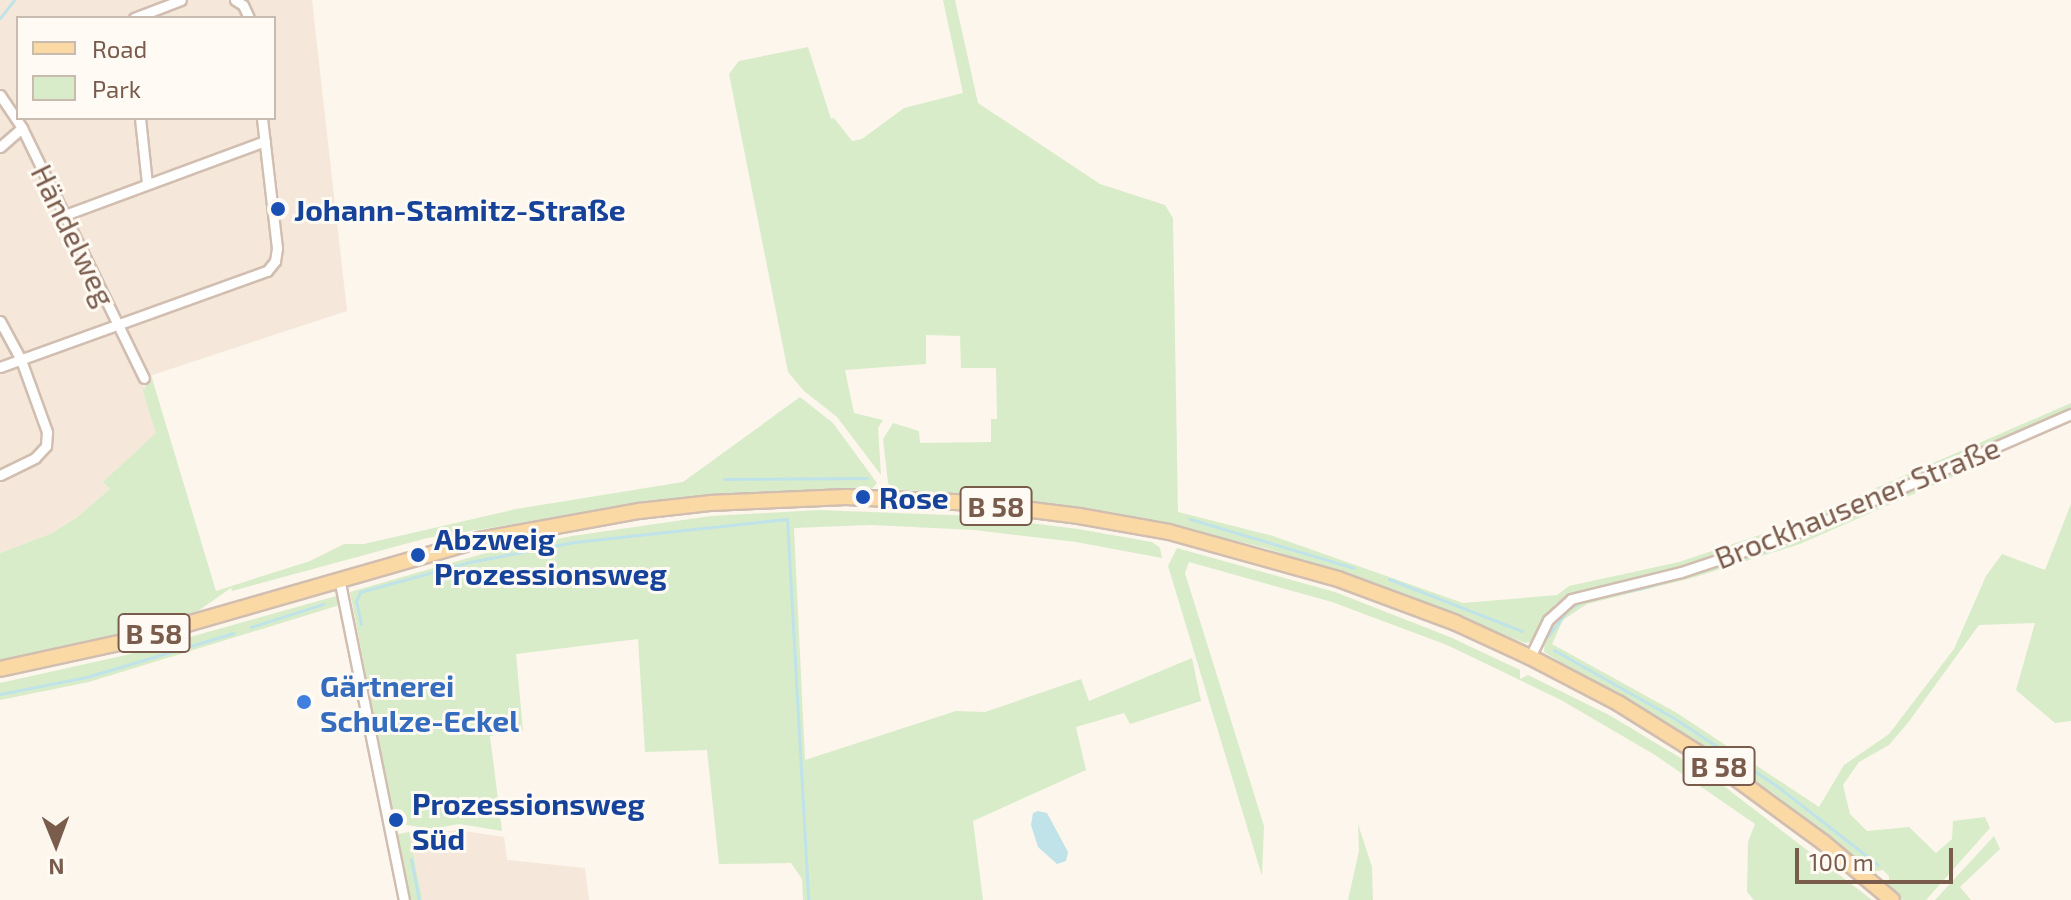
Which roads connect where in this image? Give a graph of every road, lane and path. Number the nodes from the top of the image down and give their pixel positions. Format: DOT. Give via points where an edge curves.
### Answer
graph roads {
  1 [pos="181,0"];
  2 [pos="235,0"];
  3 [pos="139,16"];
  4 [pos="248,16"];
  5 [pos="0,95"];
  6 [pos="16,119"];
  7 [pos="17,120"];
  8 [pos="140,120"];
  9 [pos="262,120"];
  10 [pos="22,128"];
  11 [pos="265,141"];
  12 [pos="0,147"];
  13 [pos="147,184"];
  14 [pos="65,215"];
  15 [pos="0,321"];
  16 [pos="118,326"];
  17 [pos="21,360"];
  18 [pos="0,367"];
  19 [pos="144,378"];
  20 [pos="2071,414"];
  21 [pos="0,475"];
  22 [pos="339,578"];
  23 [pos="1530,657"];
  24 [pos="0,669"];
  25 [pos="404,900"];
  26 [pos="1892,900"];
  1 -- 3 [label="street"];
  2 -- 4 [label="street"];
  5 -- 6 [label="street, Händelweg"];
  7 -- 10 [label="street, Händelweg"];
  8 -- 13 [label="street"];
  9 -- 11 [label="street"];
  10 -- 12 [label="street"];
  10 -- 14 [label="street, Händelweg"];
  11 -- 13 [label="street"];
  11 -- 16 [label="street" via="275,261 267,271"];
  13 -- 14 [label="street"];
  14 -- 16 [label="street, Händelweg"];
  15 -- 17 [label="street"];
  16 -- 17 [label="street"];
  16 -- 19 [label="street, Händelweg"];
  17 -- 18 [label="street"];
  17 -- 21 [label="street" via="47,432 46,446 35,458"];
  20 -- 23 [label="street, Brockhausener Straße" via="1795,534 1681,572 1571,599 1548,620"];
  22 -- 23 [label="main road, B 58" via="524,530 696,504 830,497 976,503 1124,523 1258,554 1397,600"];
  22 -- 24 [label="main road, B 58" via="124,642"];
  22 -- 25 [label="street"];
  23 -- 26 [label="main road, B 58" via="1618,703 1719,766"];
}
